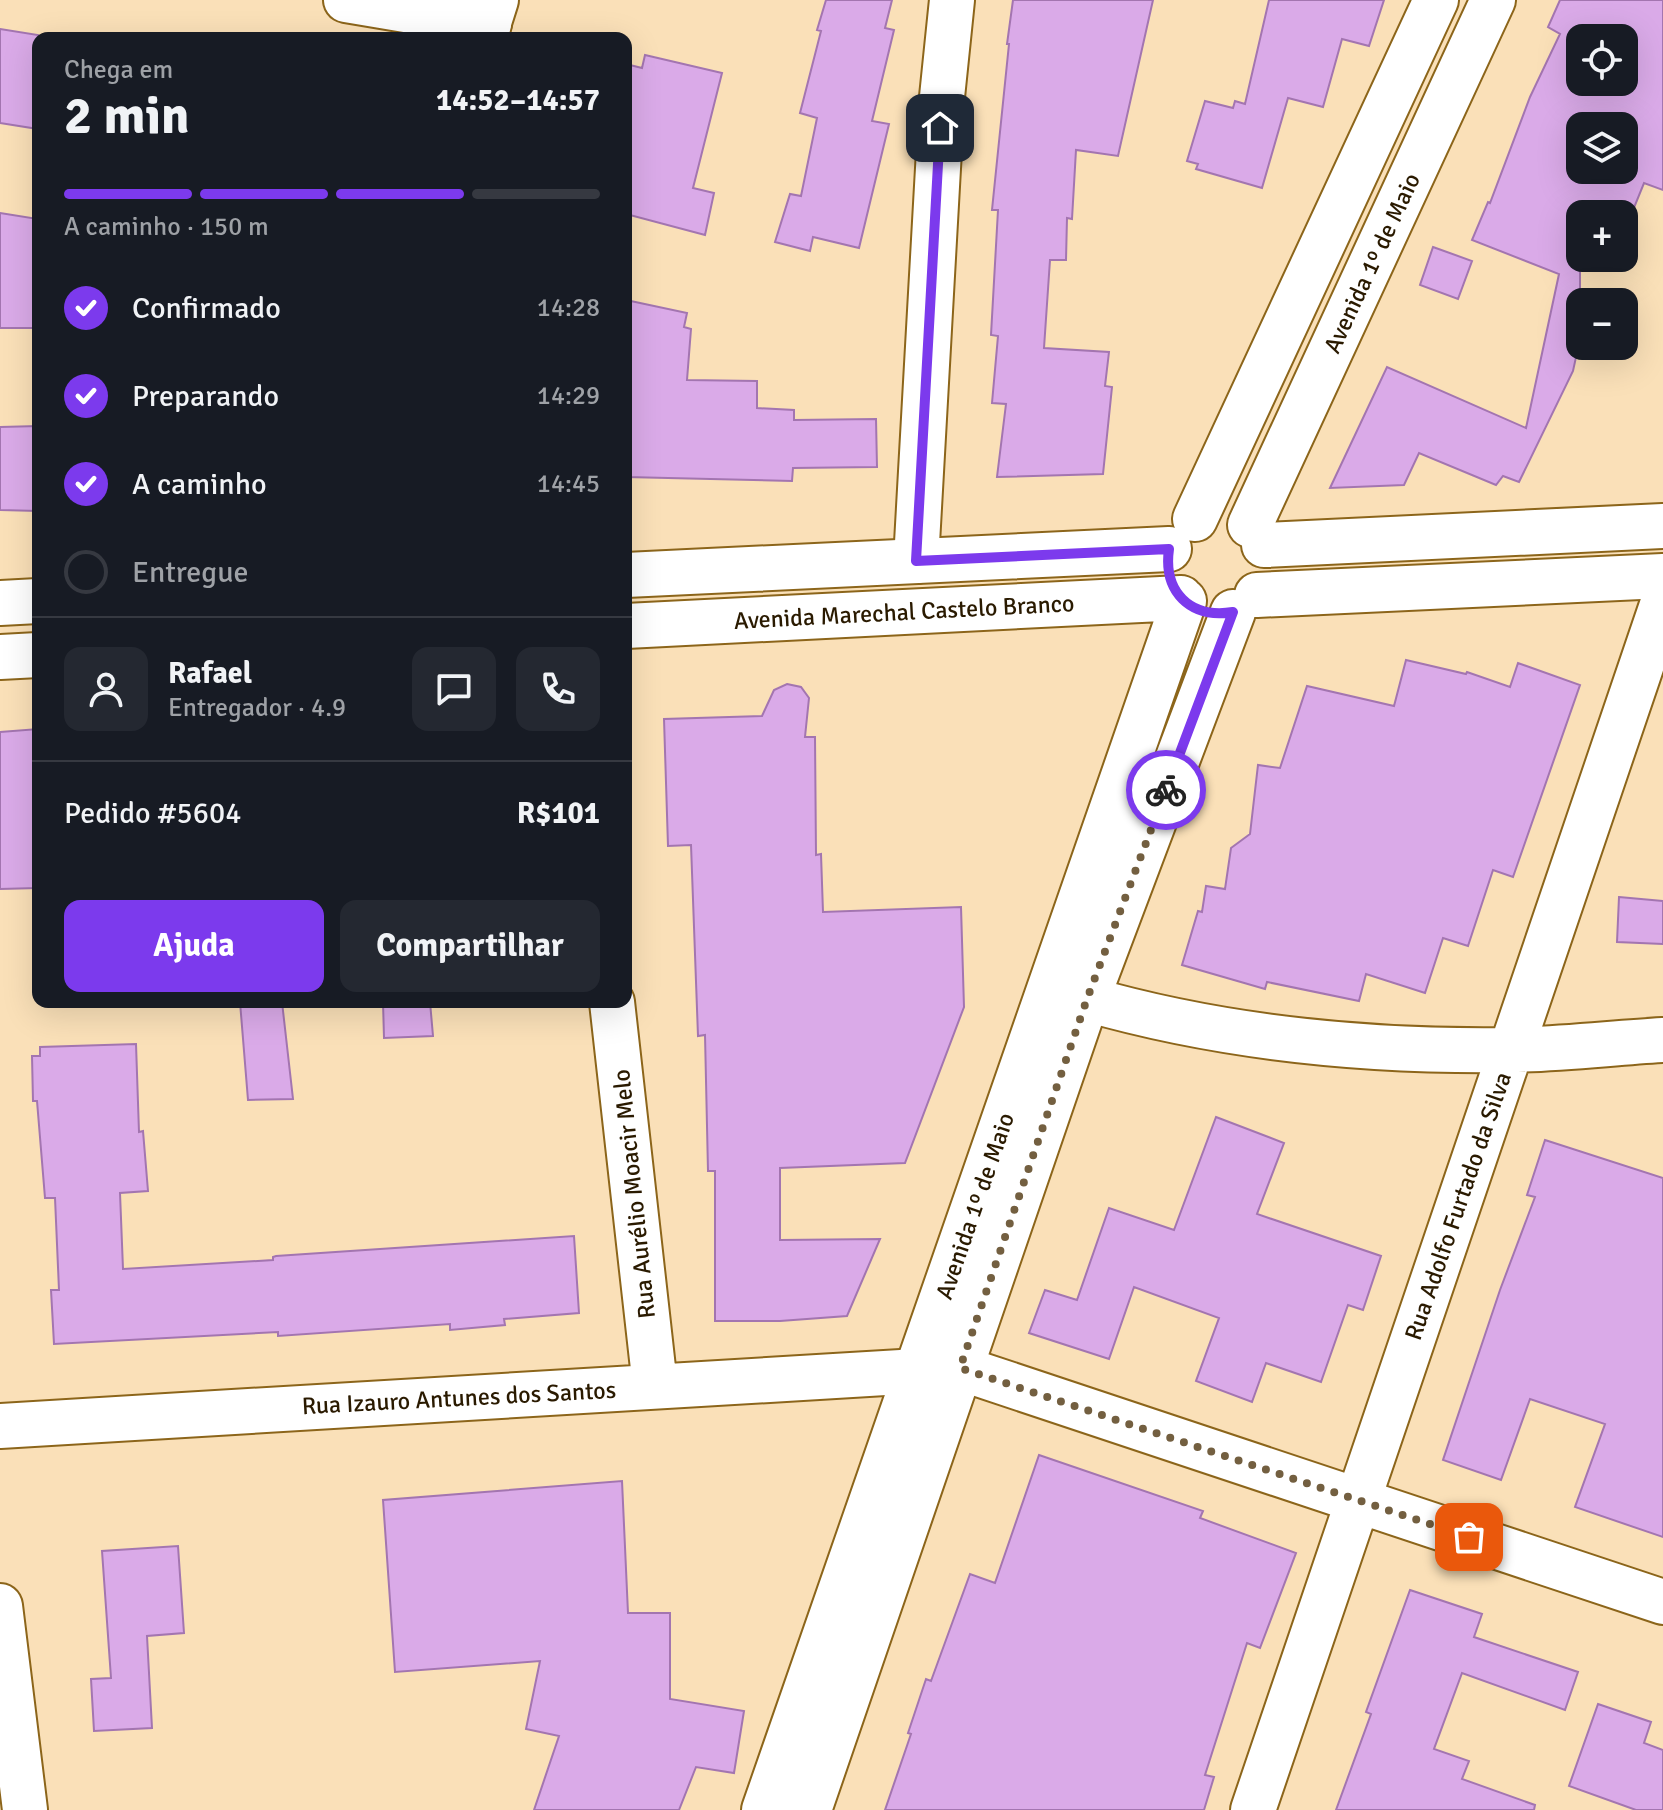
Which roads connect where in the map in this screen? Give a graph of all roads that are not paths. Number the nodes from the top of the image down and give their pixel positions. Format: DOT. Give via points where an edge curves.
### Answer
graph roads {
  1 [pos="346,0"];
  2 [pos="952,0"];
  3 [pos="1436,0"];
  4 [pos="1493,0"];
  5 [pos="490,21"];
  6 [pos="1663,526"];
  7 [pos="1182,534"];
  8 [pos="1257,535"];
  9 [pos="916,561"];
  10 [pos="632,575"];
  11 [pos="1663,576"];
  12 [pos="1182,600"];
  13 [pos="32,601"];
  14 [pos="1663,602"];
  15 [pos="0,603"];
  16 [pos="1245,603"];
  17 [pos="632,626"];
  18 [pos="32,655"];
  19 [pos="0,657"];
  20 [pos="1087,999"];
  21 [pos="613,1008"];
  22 [pos="1663,1040"];
  23 [pos="1511,1050"];
  24 [pos="939,1370"];
  25 [pos="655,1386"];
  26 [pos="0,1426"];
  27 [pos="1358,1500"];
  28 [pos="1663,1602"];
  29 [pos="0,1606"];
  30 [pos="25,1810"];
  31 [pos="764,1810"];
  32 [pos="809,1810"];
  33 [pos="1253,1810"];
  1 -- 5 [label="street"];
  2 -- 9 [label="street"];
  3 -- 7 [label="street"];
  4 -- 8 [label="street, Avenida 1º de Maio"];
  6 -- 8 [label="street"];
  7 -- 8 [label="street" via="1223,514 1237,517"];
  7 -- 9 [label="street, Avenida Marechal Castelo Branco"];
  7 -- 12 [label="street" via="1169,577"];
  8 -- 16 [label="street" via="1268,571"];
  9 -- 10 [label="street, Avenida Marechal Castelo Branco"];
  11 -- 16 [label="street"];
  12 -- 16 [label="street" via="1216,615"];
  12 -- 17 [label="street, Avenida Marechal Castelo Branco"];
  12 -- 24 [label="street, Avenida 1º de Maio"];
  13 -- 15 [label="street"];
  14 -- 23 [label="street, Rua Adolfo Furtado da Silva"];
  16 -- 20 [label="street"];
  18 -- 19 [label="street"];
  20 -- 23 [label="street" via="1153,1018 1248,1035"];
  20 -- 24 [label="street"];
  21 -- 25 [label="street, Rua Aurélio Moacir Melo"];
  22 -- 23 [label="street"];
  23 -- 27 [label="street, Rua Adolfo Furtado da Silva"];
  24 -- 25 [label="street, Rua Izauro Antunes dos Santos"];
  24 -- 27 [label="street"];
  24 -- 31 [label="street, Avenida 1º de Maio"];
  24 -- 32 [label="street, Avenida 1º de Maio"];
  25 -- 26 [label="street, Rua Izauro Antunes dos Santos"];
  27 -- 28 [label="street"];
  27 -- 33 [label="street, Rua Adolfo Furtado da Silva"];
  29 -- 30 [label="street"];
}
